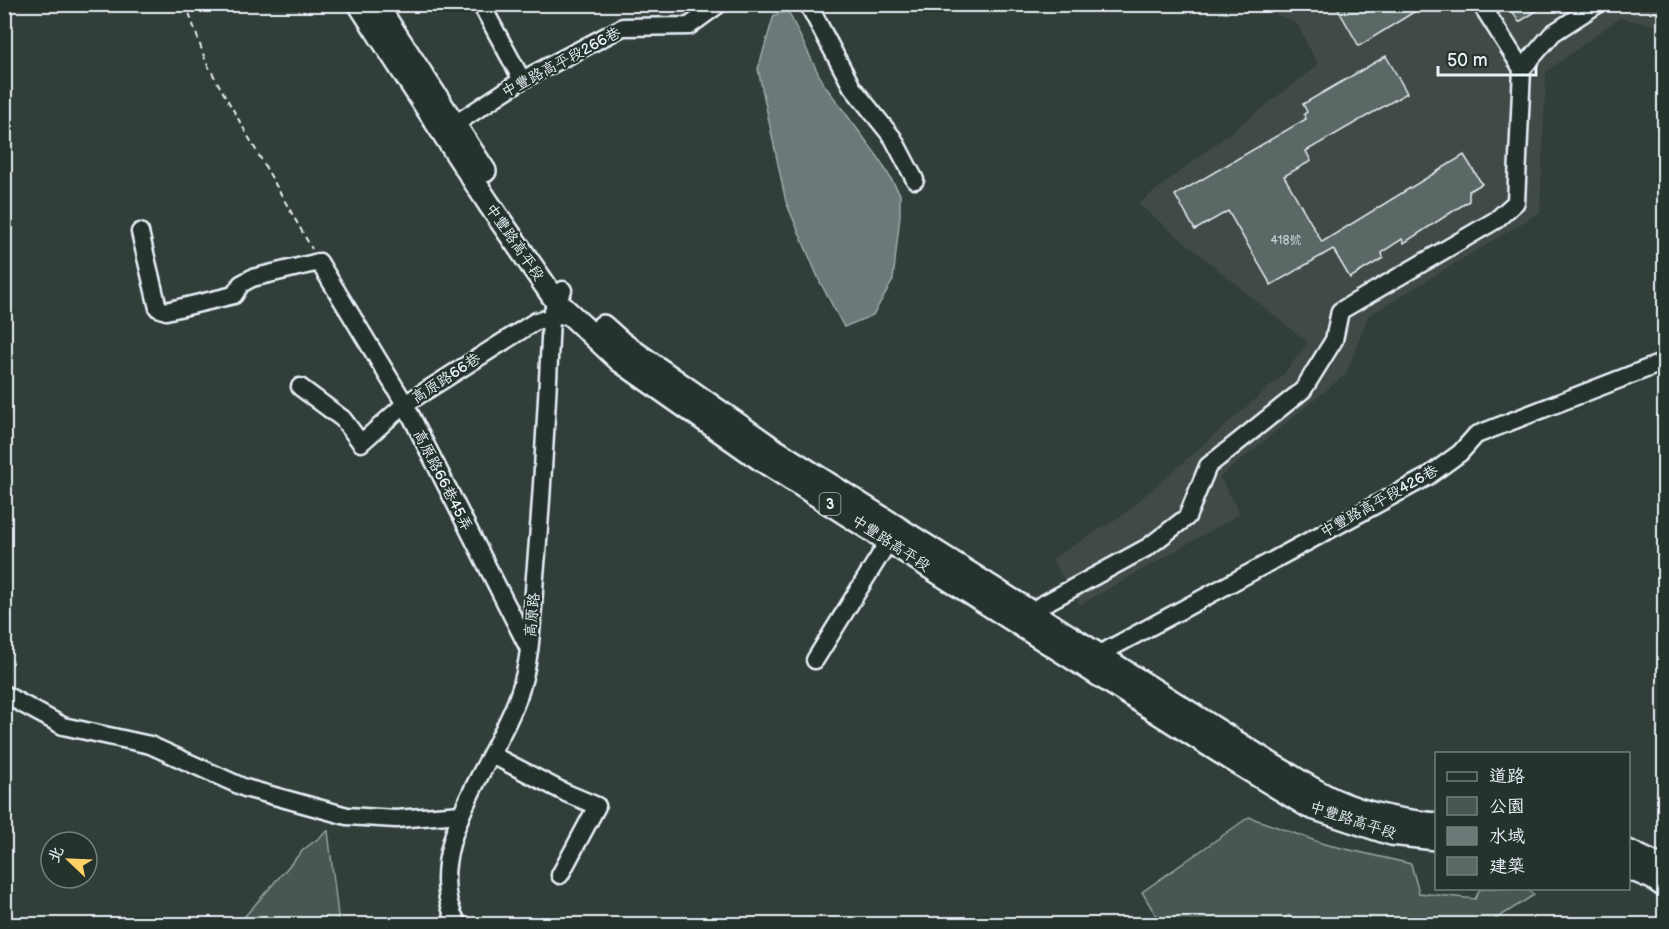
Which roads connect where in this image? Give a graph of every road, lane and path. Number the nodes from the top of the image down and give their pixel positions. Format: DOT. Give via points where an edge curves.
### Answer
graph roads {
  1 [pos="186,4"];
  2 [pos="359,4"];
  3 [pos="376,4"];
  4 [pos="481,4"];
  5 [pos="719,4"];
  6 [pos="808,4"];
  7 [pos="1481,4"];
  8 [pos="1598,4"];
  9 [pos="1522,69"];
  10 [pos="522,80"];
  11 [pos="449,129"];
  12 [pos="915,180"];
  13 [pos="140,232"];
  14 [pos="319,262"];
  15 [pos="560,306"];
  16 [pos="1665,362"];
  17 [pos="300,387"];
  18 [pos="405,404"];
  19 [pos="893,535"];
  20 [pos="1025,619"];
  21 [pos="529,650"];
  22 [pos="1098,655"];
  23 [pos="814,660"];
  24 [pos="4,694"];
  25 [pos="1199,729"];
  26 [pos="492,755"];
  27 [pos="461,814"];
  28 [pos="1435,824"];
  29 [pos="1435,839"];
  30 [pos="1630,851"];
  31 [pos="1630,868"];
  32 [pos="1665,868"];
  33 [pos="560,875"];
  34 [pos="1665,886"];
  35 [pos="458,924"];
  1 -- 14 [label="path" via="206,62"];
  2 -- 11 [label="main road, 中豐路高平段 / 3"];
  3 -- 11 [label="main road, 中豐路高平段 / 3"];
  4 -- 10 [label="street"];
  5 -- 10 [label="street, 中豐路高平段266巷" via="689,26 623,27"];
  6 -- 12 [label="street" via="852,87 893,138"];
  7 -- 9 [label="street"];
  8 -- 9 [label="street" via="1553,33"];
  9 -- 20 [label="street" via="1516,202 1496,220 1340,311 1334,340 1303,390 1208,466 1187,517 1148,548"];
  10 -- 11 [label="street, 中豐路高平段266巷"];
  11 -- 15 [label="main road, 中豐路高平段 / 3"];
  13 -- 14 [label="street" via="158,308 166,311 234,295 241,284 252,278"];
  14 -- 18 [label="street, 高原路66巷"];
  15 -- 18 [label="street, 高原路66巷"];
  15 -- 19 [label="main road, 中豐路高平段 / 3" via="620,362 761,460"];
  15 -- 21 [label="street, 高原路"];
  16 -- 22 [label="street, 中豐路高平段426巷" via="1476,435 1460,453 1427,477"];
  17 -- 18 [label="street" via="343,419 361,443"];
  18 -- 21 [label="street, 高原路66巷45弄"];
  19 -- 20 [label="main road, 中豐路高平段 / 3"];
  19 -- 23 [label="street"];
  20 -- 22 [label="main road, 中豐路高平段 / 3"];
  20 -- 25 [label="main road, 中豐路高平段 / 3"];
  21 -- 26 [label="street, 高原路" via="519,697"];
  22 -- 25 [label="main road, 中豐路高平段 / 3"];
  24 -- 27 [label="street" via="63,726 150,745 245,788 347,816 396,819"];
  25 -- 28 [label="main road, 中豐路高平段 / 3" via="1336,801 1378,815"];
  25 -- 29 [label="main road, 中豐路高平段 / 3" via="1310,807 1391,834"];
  26 -- 27 [label="street, 高原路"];
  26 -- 33 [label="street" via="597,806"];
  27 -- 35 [label="street, 高原路" via="451,838 447,865 447,887"];
  30 -- 32 [label="main road"];
  31 -- 34 [label="main road"];
}
